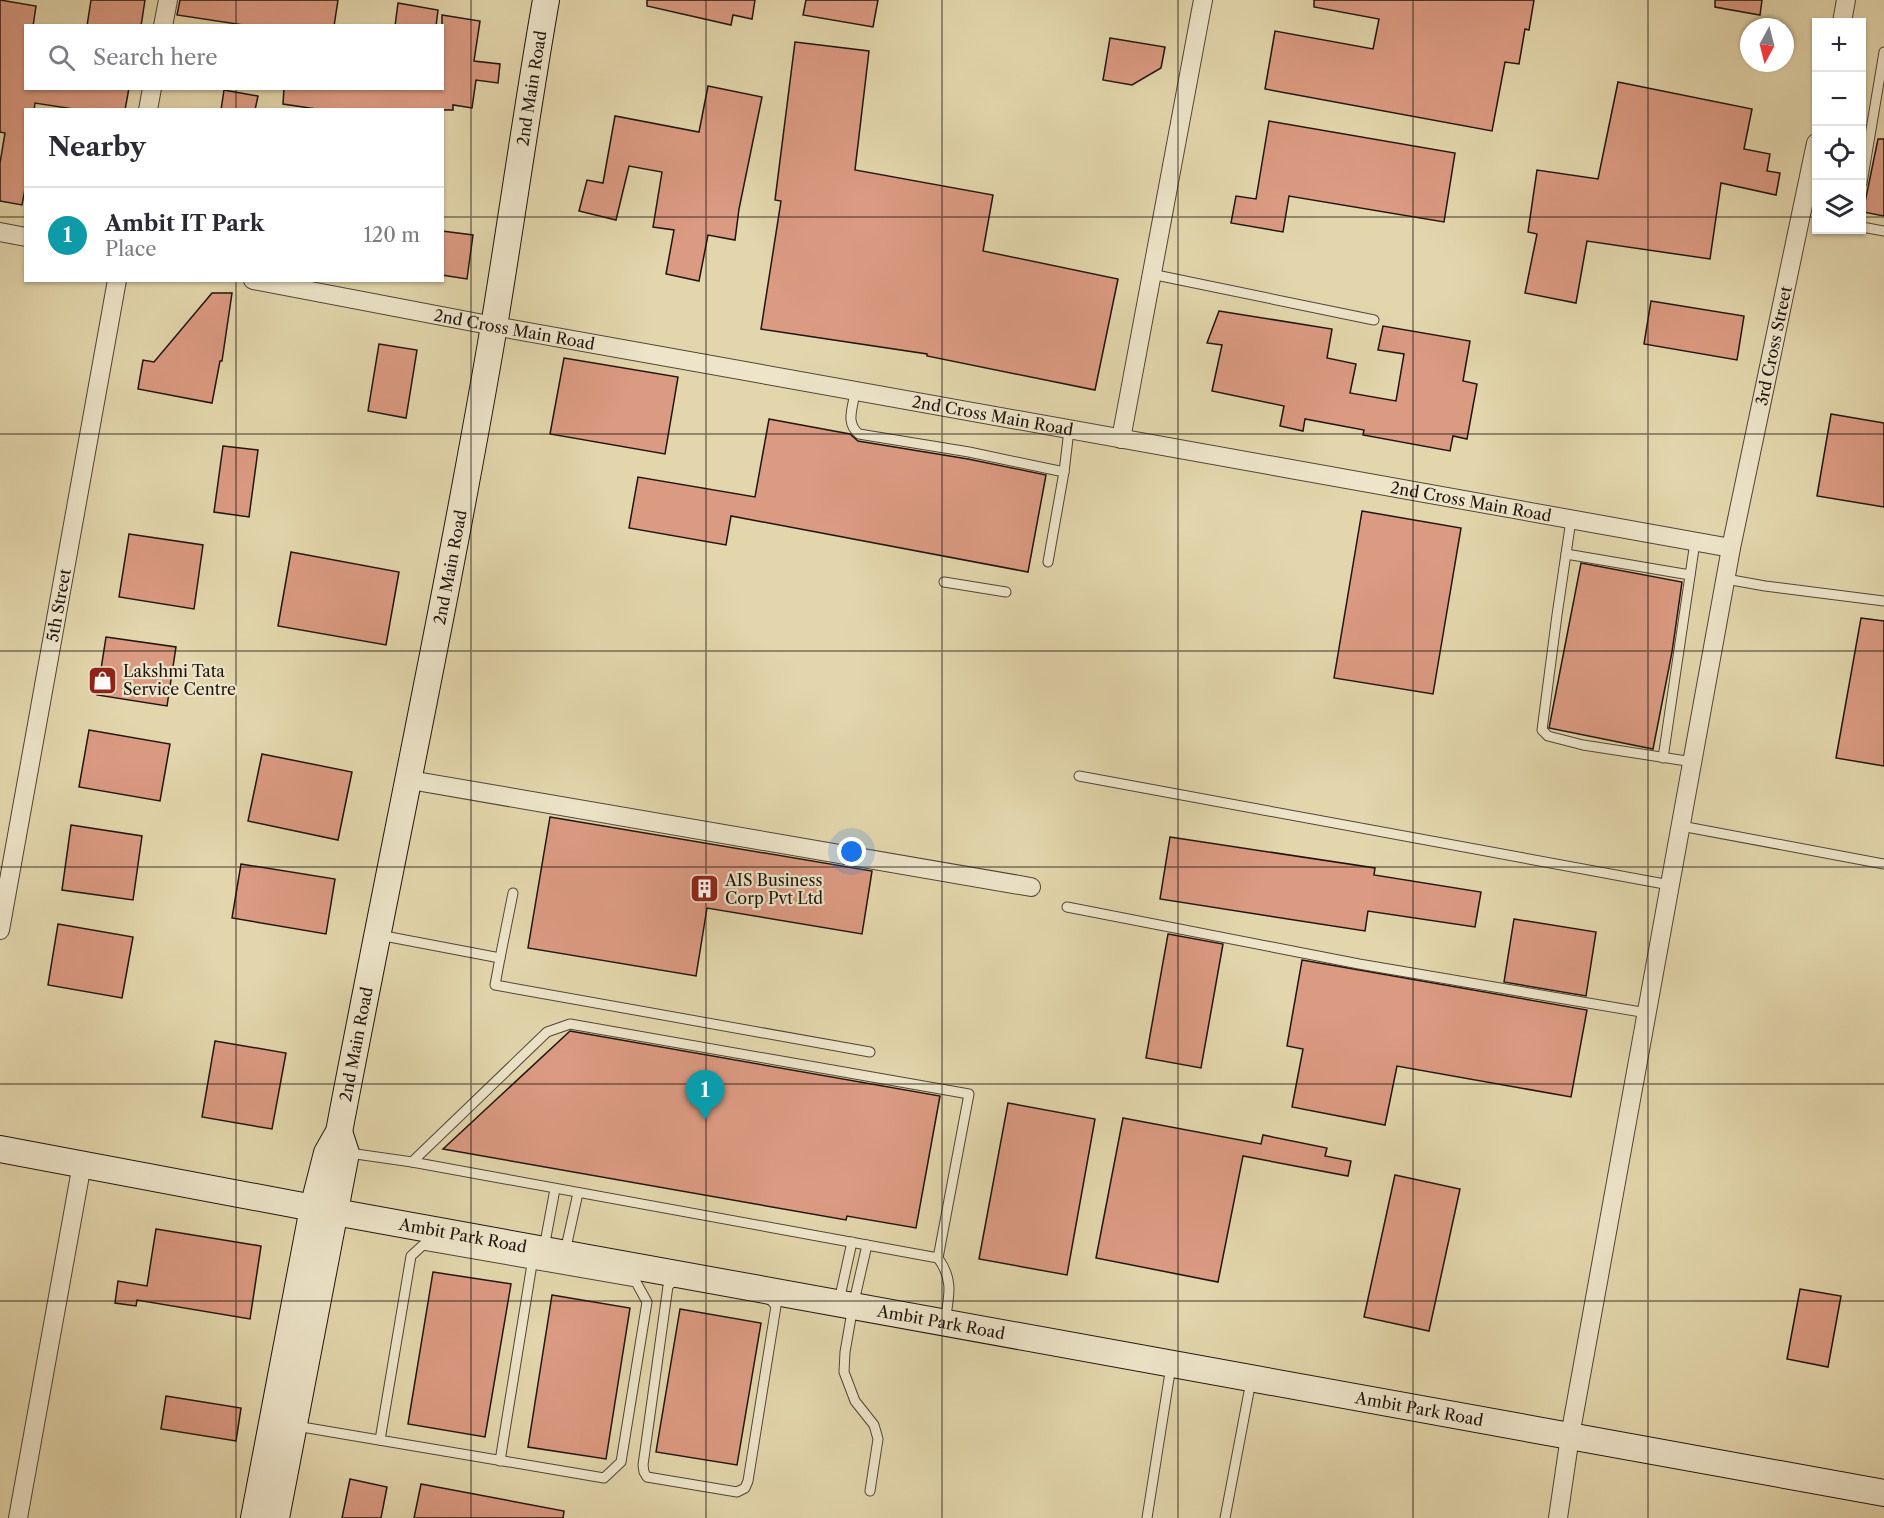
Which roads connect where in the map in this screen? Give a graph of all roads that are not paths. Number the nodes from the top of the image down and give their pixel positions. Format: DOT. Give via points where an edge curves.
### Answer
graph roads {
  1 [pos="168,0"];
  2 [pos="1203,0"];
  3 [pos="1846,0"];
  4 [pos="540,1"];
  5 [pos="1843,18"];
  6 [pos="163,24"];
  7 [pos="1884,52"];
  8 [pos="152,90"];
  9 [pos="148,108"];
  10 [pos="1812,162"];
  11 [pos="1863,180"];
  12 [pos="1866,227"];
  13 [pos="1884,231"];
  14 [pos="0,232"];
  15 [pos="24,237"];
  16 [pos="1151,274"];
  17 [pos="117,282"];
  18 [pos="263,282"];
  19 [pos="1374,320"];
  20 [pos="494,326"];
  21 [pos="855,392"];
  22 [pos="1070,430"];
  23 [pos="1121,440"];
  24 [pos="1064,472"];
  25 [pos="1571,520"];
  26 [pos="1695,542"];
  27 [pos="1731,548"];
  28 [pos="1566,554"];
  29 [pos="1048,562"];
  30 [pos="1690,575"];
  31 [pos="1726,579"];
  32 [pos="944,582"];
  33 [pos="1006,592"];
  34 [pos="1884,601"];
  35 [pos="1663,758"];
  36 [pos="1693,762"];
  37 [pos="1079,776"];
  38 [pos="410,780"];
  39 [pos="1681,826"];
  40 [pos="1884,864"];
  41 [pos="1670,885"];
  42 [pos="1030,887"];
  43 [pos="513,893"];
  44 [pos="1067,907"];
  45 [pos="0,930"];
  46 [pos="377,935"];
  47 [pos="500,958"];
  48 [pos="1647,1013"];
  49 [pos="870,1052"];
  50 [pos="343,1143"];
  51 [pos="0,1149"];
  52 [pos="412,1162"];
  53 [pos="82,1164"];
  54 [pos="555,1189"];
  55 [pos="578,1193"];
  56 [pos="324,1210"];
  57 [pos="852,1242"];
  58 [pos="867,1245"];
  59 [pos="544,1254"];
  60 [pos="938,1258"];
  61 [pos="684,1278"];
  62 [pos="743,1289"];
  63 [pos="846,1305"];
  64 [pos="945,1323"];
  65 [pos="1171,1364"];
  66 [pos="1251,1378"];
  67 [pos="293,1426"];
  68 [pos="1570,1436"];
  69 [pos="380,1440"];
  70 [pos="500,1461"];
  71 [pos="870,1491"];
  72 [pos="1884,1493"];
  73 [pos="18,1518"];
  74 [pos="254,1518"];
  75 [pos="276,1518"];
  76 [pos="1147,1518"];
  77 [pos="1225,1518"];
  78 [pos="1557,1518"];
  1 -- 6 [label="street"];
  2 -- 16 [label="street"];
  3 -- 5 [label="street"];
  4 -- 20 [label="street, 2nd Main Road"];
  7 -- 11 [label="lane"];
  8 -- 9 [label="street"];
  10 -- 27 [label="street, 3rd Cross Street"];
  12 -- 13 [label="lane"];
  14 -- 15 [label="street"];
  16 -- 19 [label="lane"];
  16 -- 23 [label="street"];
  17 -- 45 [label="street, 5th Street"];
  18 -- 20 [label="street, 2nd Cross Main Road"];
  20 -- 21 [label="street, 2nd Cross Main Road"];
  20 -- 38 [label="street, 2nd Main Road"];
  21 -- 22 [label="street, 2nd Cross Main Road"];
  21 -- 24 [label="lane" via="850,422 859,434"];
  22 -- 23 [label="street, 2nd Cross Main Road"];
  22 -- 24 [label="lane"];
  23 -- 25 [label="street, 2nd Cross Main Road"];
  24 -- 29 [label="lane"];
  25 -- 26 [label="street, 2nd Cross Main Road"];
  25 -- 28 [label="lane"];
  26 -- 27 [label="street, 2nd Cross Main Road"];
  26 -- 30 [label="lane"];
  27 -- 31 [label="street, 3rd Cross Street"];
  28 -- 30 [label="lane"];
  28 -- 35 [label="lane" via="1542,730 1548,736 1583,745"];
  30 -- 35 [label="lane"];
  31 -- 34 [label="lane"];
  31 -- 36 [label="street, 3rd Cross Street"];
  32 -- 33 [label="lane"];
  35 -- 36 [label="lane"];
  36 -- 39 [label="street, 3rd Cross Street"];
  37 -- 41 [label="lane"];
  38 -- 42 [label="street"];
  38 -- 46 [label="street, 2nd Main Road"];
  39 -- 40 [label="lane"];
  39 -- 41 [label="street, 3rd Cross Street"];
  41 -- 48 [label="street, 3rd Cross Street"];
  43 -- 47 [label="lane"];
  44 -- 48 [label="lane" via="1359,964"];
  46 -- 47 [label="lane"];
  46 -- 50 [label="street, 2nd Main Road"];
  47 -- 49 [label="lane" via="495,985"];
  48 -- 68 [label="street, 3rd Cross Street"];
  50 -- 52 [label="lane"];
  50 -- 56 [label="street, 2nd Main Road"];
  51 -- 53 [label="street, Ambit Park Road"];
  52 -- 54 [label="lane"];
  52 -- 60 [label="lane" via="547,1032 570,1024 969,1094"];
  53 -- 56 [label="street, Ambit Park Road"];
  53 -- 73 [label="street"];
  54 -- 55 [label="lane"];
  54 -- 59 [label="lane"];
  55 -- 57 [label="lane"];
  55 -- 59 [label="lane"];
  56 -- 59 [label="street, Ambit Park Road"];
  56 -- 67 [label="street, 2nd Main Road"];
  56 -- 74 [label="street, 2nd Main Road"];
  57 -- 58 [label="lane"];
  57 -- 63 [label="lane"];
  58 -- 60 [label="lane"];
  58 -- 63 [label="lane"];
  59 -- 61 [label="street, Ambit Park Road"];
  59 -- 69 [label="lane" via="423,1245 411,1256"];
  59 -- 70 [label="lane"];
  59 -- 70 [label="lane" via="636,1282 647,1302 621,1462 604,1478"];
  60 -- 64 [label="lane" via="946,1269 950,1288"];
  61 -- 62 [label="street, Ambit Park Road"];
  61 -- 62 [label="lane" via="668,1286 644,1472 647,1477 737,1492 745,1488 748,1480 777,1306 770,1298"];
  62 -- 63 [label="street, Ambit Park Road"];
  63 -- 64 [label="street, Ambit Park Road"];
  63 -- 71 [label="lane" via="844,1372 855,1401 874,1425 878,1439"];
  64 -- 65 [label="street, Ambit Park Road"];
  65 -- 66 [label="street, Ambit Park Road"];
  65 -- 76 [label="lane"];
  66 -- 68 [label="street, Ambit Park Road"];
  66 -- 77 [label="lane"];
  67 -- 69 [label="lane"];
  67 -- 75 [label="street, 2nd Main Road"];
  68 -- 72 [label="street, Ambit Park Road"];
  68 -- 78 [label="street, 3rd Cross Street"];
  69 -- 70 [label="lane"];
}
